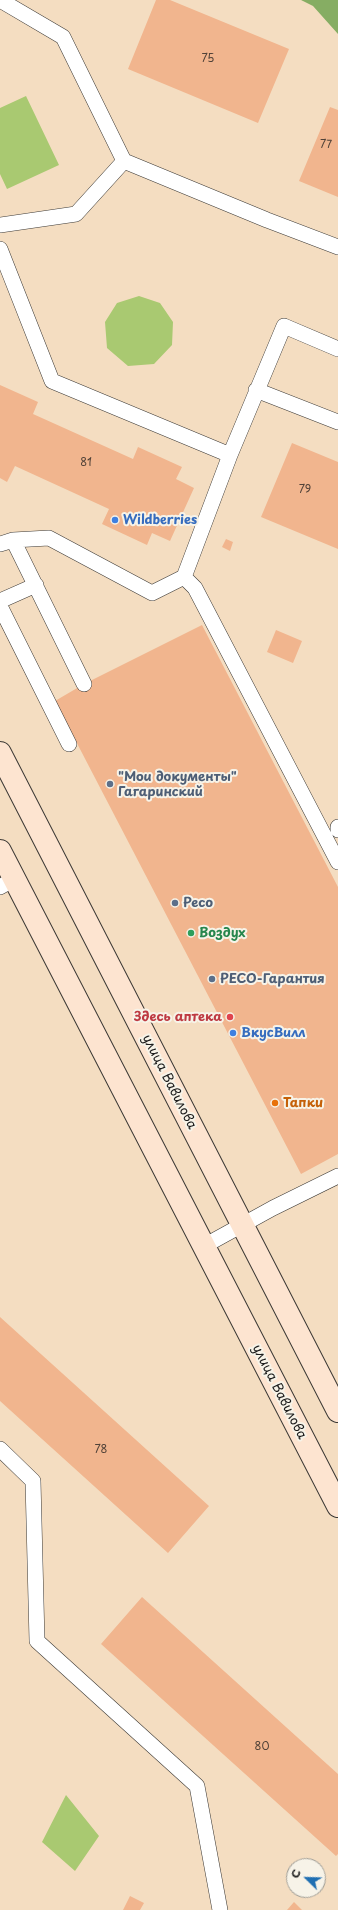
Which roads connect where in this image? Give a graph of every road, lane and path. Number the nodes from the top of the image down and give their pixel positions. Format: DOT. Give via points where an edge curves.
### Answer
graph roads {
  1 [pos="0,0"];
  2 [pos="124,161"];
  3 [pos="0,225"];
  4 [pos="338,247"];
  5 [pos="0,249"];
  6 [pos="338,349"];
  7 [pos="256,390"];
  8 [pos="338,422"];
  9 [pos="230,455"];
  10 [pos="7,542"];
  11 [pos="184,577"];
  12 [pos="36,585"];
  13 [pos="0,601"];
  14 [pos="0,606"];
  15 [pos="84,684"];
  16 [pos="69,744"];
  17 [pos="0,753"];
  18 [pos="338,827"];
  19 [pos="338,830"];
  20 [pos="0,851"];
  21 [pos="338,862"];
  22 [pos="7,883"];
  23 [pos="338,1176"];
  24 [pos="242,1225"];
  25 [pos="204,1246"];
  26 [pos="338,1411"];
  27 [pos="0,1449"];
  28 [pos="338,1506"];
  29 [pos="220,1910"];
  1 -- 2 [label="lane" via="63,37"];
  2 -- 3 [label="lane" via="76,214"];
  2 -- 4 [label="lane"];
  5 -- 9 [label="lane" via="52,381"];
  6 -- 7 [label="lane" via="284,326"];
  7 -- 8 [label="lane"];
  7 -- 9 [label="lane"];
  9 -- 11 [label="lane"];
  10 -- 11 [label="lane" via="49,538 152,593"];
  10 -- 12 [label="lane"];
  11 -- 21 [label="lane" via="195,588"];
  12 -- 13 [label="lane"];
  12 -- 15 [label="lane"];
  14 -- 16 [label="lane"];
  17 -- 24 [label="street, улица Вавилова"];
  18 -- 19 [label="lane"];
  20 -- 22 [label="street, улица Вавилова"];
  22 -- 25 [label="street, улица Вавилова"];
  23 -- 24 [label="lane"];
  24 -- 25 [label="lane"];
  24 -- 26 [label="street, улица Вавилова"];
  25 -- 28 [label="street, улица Вавилова"];
  27 -- 29 [label="lane" via="33,1481 36,1641 197,1786"];
}
